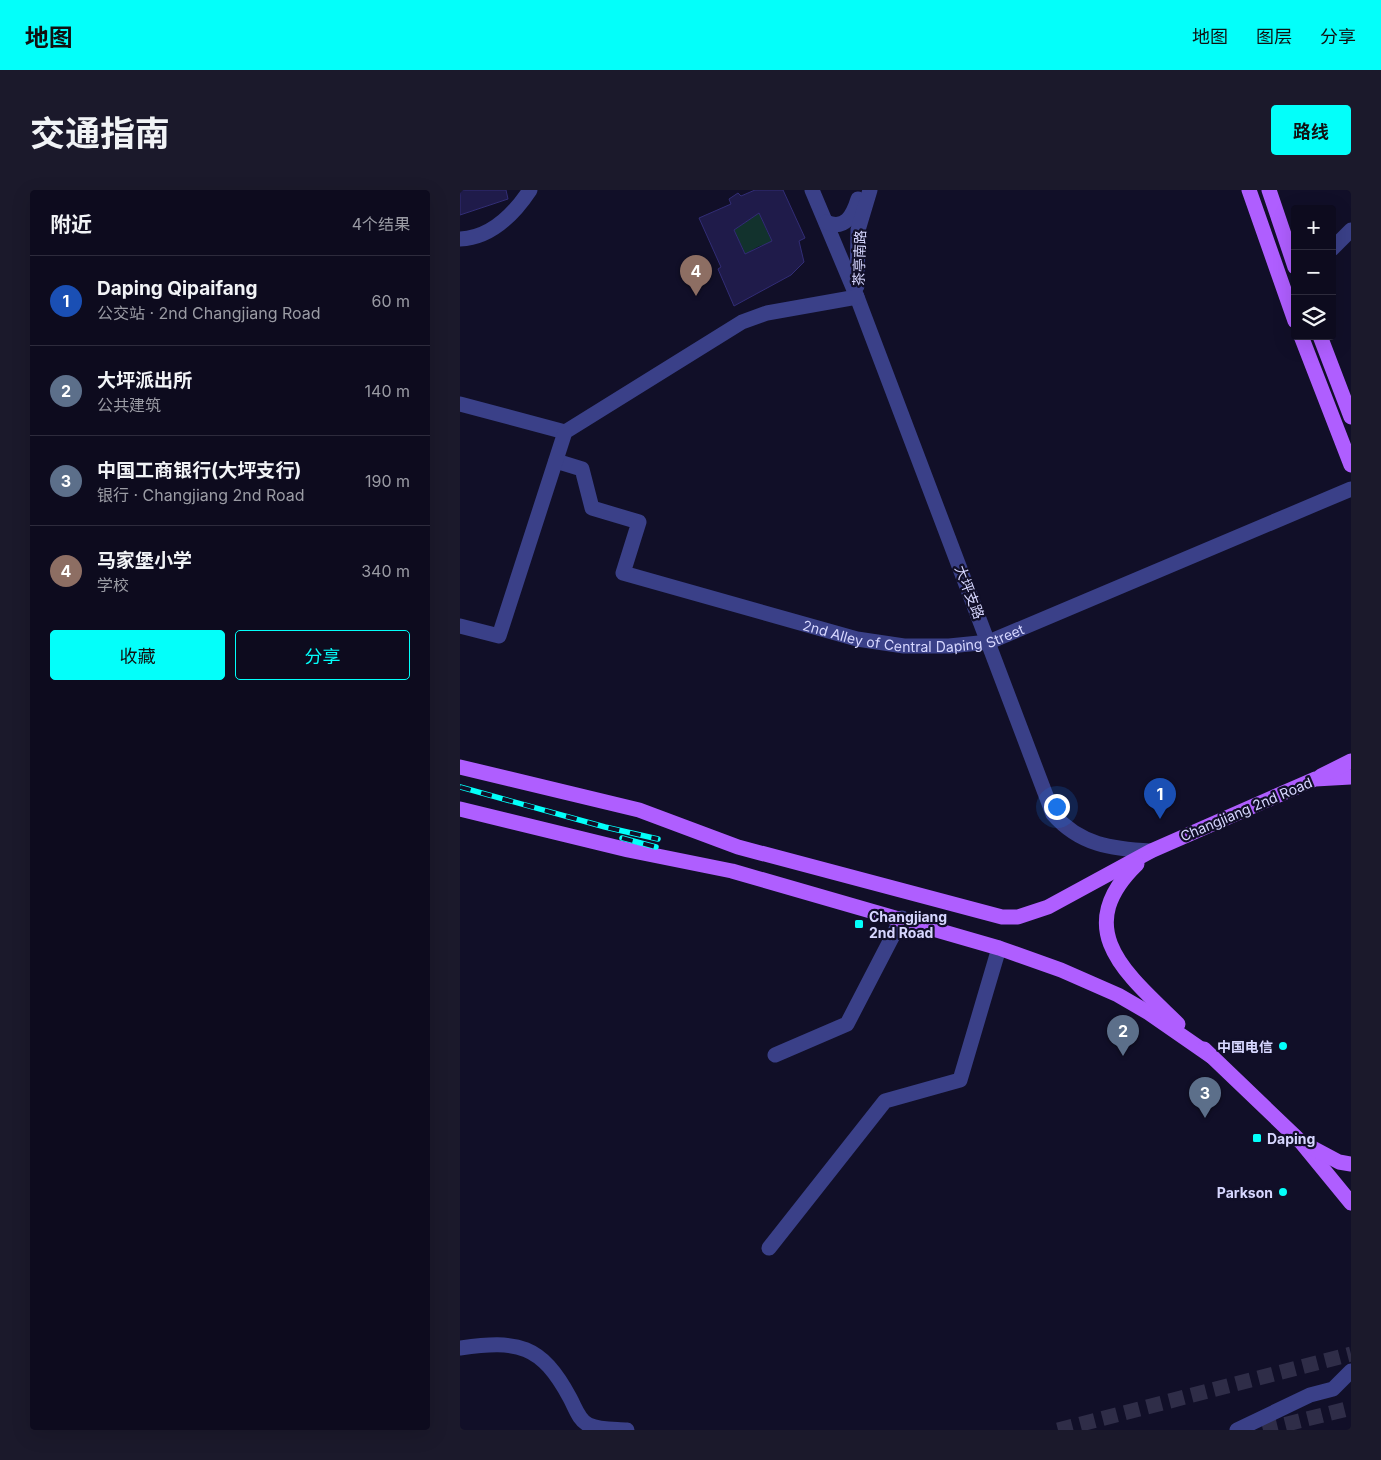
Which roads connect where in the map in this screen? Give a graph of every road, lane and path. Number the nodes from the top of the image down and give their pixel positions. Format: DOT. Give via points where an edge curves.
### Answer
graph roads {
  1 [pos="530,190"];
  2 [pos="812,190"];
  3 [pos="861,190"];
  4 [pos="870,190"];
  5 [pos="1249,190"];
  6 [pos="1269,190"];
  7 [pos="826,222"];
  8 [pos="1351,230"];
  9 [pos="460,239"];
  10 [pos="1336,245"];
  11 [pos="1291,255"];
  12 [pos="857,297"];
  13 [pos="1291,310"];
  14 [pos="1303,340"];
  15 [pos="1322,340"];
  16 [pos="460,404"];
  17 [pos="1351,416"];
  18 [pos="565,432"];
  19 [pos="556,462"];
  20 [pos="1351,465"];
  21 [pos="1351,489"];
  22 [pos="460,626"];
  23 [pos="989,642"];
  24 [pos="1351,761"];
  25 [pos="460,767"];
  26 [pos="1351,777"];
  27 [pos="1315,779"];
  28 [pos="460,809"];
  29 [pos="1150,851"];
  30 [pos="902,918"];
  31 [pos="998,948"];
  32 [pos="775,1055"];
  33 [pos="1211,1056"];
  34 [pos="1301,1142"];
  35 [pos="1351,1164"];
  36 [pos="1351,1203"];
  37 [pos="769,1248"];
  38 [pos="460,1348"];
  39 [pos="1351,1371"];
  40 [pos="627,1430"];
  41 [pos="1237,1430"];
  1 -- 9 [label="street" via="519,206 497,226 482,234"];
  2 -- 7 [label="street, 大坪支路"];
  3 -- 7 [label="street" via="854,212 845,223 833,225"];
  4 -- 12 [label="street, 茶亭南路" via="856,243"];
  5 -- 13 [label="main road"];
  6 -- 11 [label="main road"];
  7 -- 12 [label="street, 大坪支路"];
  8 -- 10 [label="street"];
  12 -- 18 [label="street" via="767,313 742,322"];
  12 -- 23 [label="street, 大坪支路"];
  14 -- 20 [label="main road"];
  15 -- 17 [label="main road"];
  16 -- 18 [label="street"];
  18 -- 19 [label="street"];
  19 -- 22 [label="street" via="499,636"];
  19 -- 23 [label="street, 2nd Alley of Central Daping Street" via="582,469 592,508 639,522 623,573 857,639 904,646"];
  21 -- 23 [label="street, 2nd Alley of Central Daping Street"];
  23 -- 29 [label="street, 大坪支路" via="1053,814 1064,827 1092,843"];
  24 -- 27 [label="main road"];
  25 -- 29 [label="main road" via="639,810 738,847 1002,917 1018,917 1048,907"];
  26 -- 27 [label="main road, Changjiang 2nd Road"];
  27 -- 29 [label="main road"];
  28 -- 30 [label="main road" via="628,850 732,871"];
  29 -- 33 [label="main road" via="1120,880 1113,892 1107,910 1107,933 1120,963 1134,981"];
  30 -- 31 [label="main road"];
  30 -- 32 [label="street" via="847,1024"];
  31 -- 33 [label="main road" via="1118,995"];
  31 -- 37 [label="street" via="960,1080 885,1101"];
  33 -- 34 [label="main road"];
  34 -- 35 [label="main road" via="1339,1162"];
  34 -- 36 [label="main road"];
  38 -- 40 [label="street" via="491,1344 518,1346 540,1357 557,1375 581,1419 590,1426"];
  39 -- 41 [label="street" via="1332,1389 1310,1395"];
}
